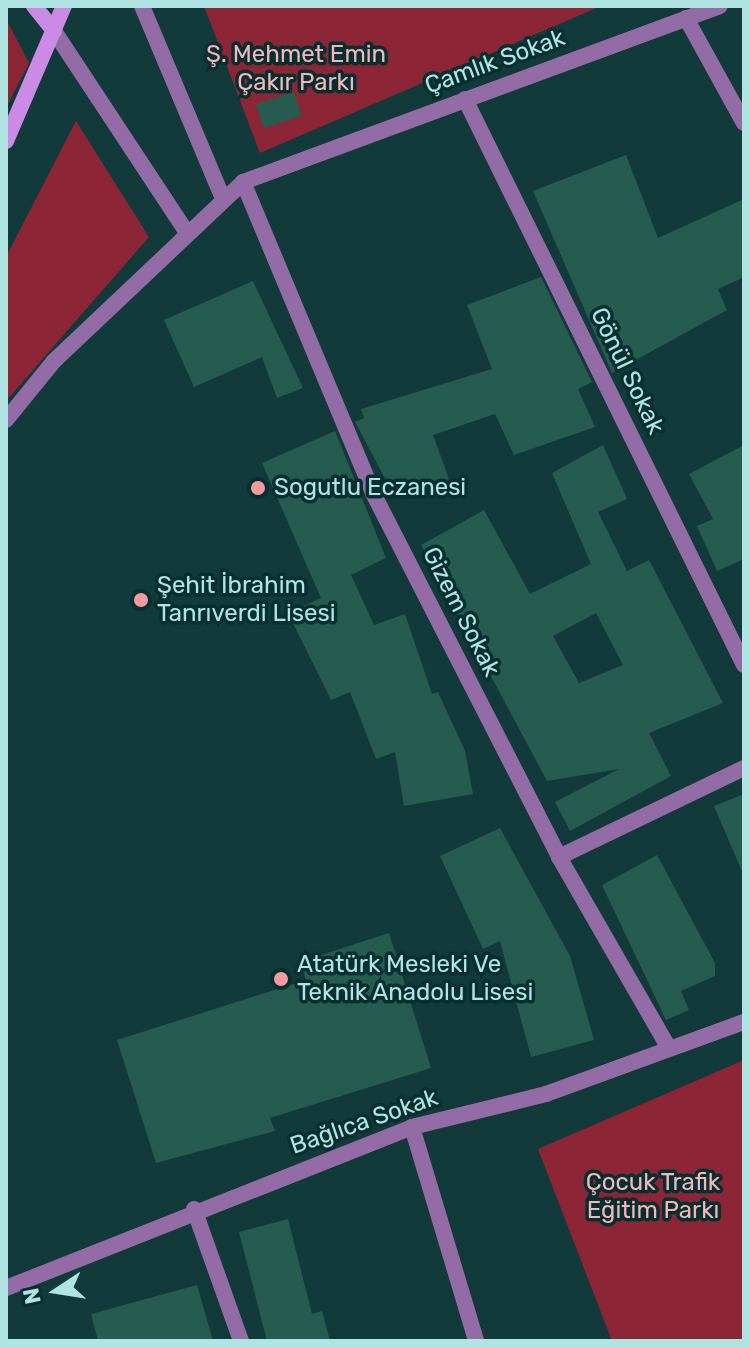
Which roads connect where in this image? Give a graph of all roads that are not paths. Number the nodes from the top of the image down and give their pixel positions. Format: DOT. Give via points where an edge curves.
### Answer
graph roads {
  1 [pos="34,6"];
  2 [pos="64,6"];
  3 [pos="142,6"];
  4 [pos="720,6"];
  5 [pos="686,18"];
  6 [pos="54,31"];
  7 [pos="465,99"];
  8 [pos="744,123"];
  9 [pos="6,141"];
  10 [pos="243,182"];
  11 [pos="222,196"];
  12 [pos="186,231"];
  13 [pos="6,420"];
  14 [pos="744,665"];
  15 [pos="744,768"];
  16 [pos="559,857"];
  17 [pos="744,1022"];
  18 [pos="669,1048"];
  19 [pos="412,1127"];
  20 [pos="194,1209"];
  21 [pos="6,1288"];
  22 [pos="241,1341"];
  23 [pos="476,1341"];
  1 -- 6 [label="main road"];
  2 -- 6 [label="main road"];
  3 -- 11 [label="street"];
  4 -- 5 [label="street, Çamlık Sokak"];
  5 -- 7 [label="street, Çamlık Sokak"];
  5 -- 8 [label="street"];
  6 -- 9 [label="main road"];
  6 -- 12 [label="street"];
  7 -- 10 [label="street, Çamlık Sokak"];
  7 -- 14 [label="street, Gönül Sokak"];
  10 -- 11 [label="street, Çamlık Sokak"];
  10 -- 16 [label="street, Gizem Sokak" via="373,493"];
  11 -- 12 [label="street, Çamlık Sokak"];
  12 -- 13 [label="street, Çamlık Sokak" via="54,361"];
  15 -- 16 [label="street"];
  16 -- 18 [label="street, Gizem Sokak"];
  17 -- 18 [label="street, Bağlıca Sokak"];
  18 -- 19 [label="street, Bağlıca Sokak" via="546,1094"];
  19 -- 20 [label="street, Bağlıca Sokak"];
  19 -- 23 [label="street"];
  20 -- 21 [label="street, Bağlıca Sokak"];
  20 -- 22 [label="street"];
}
